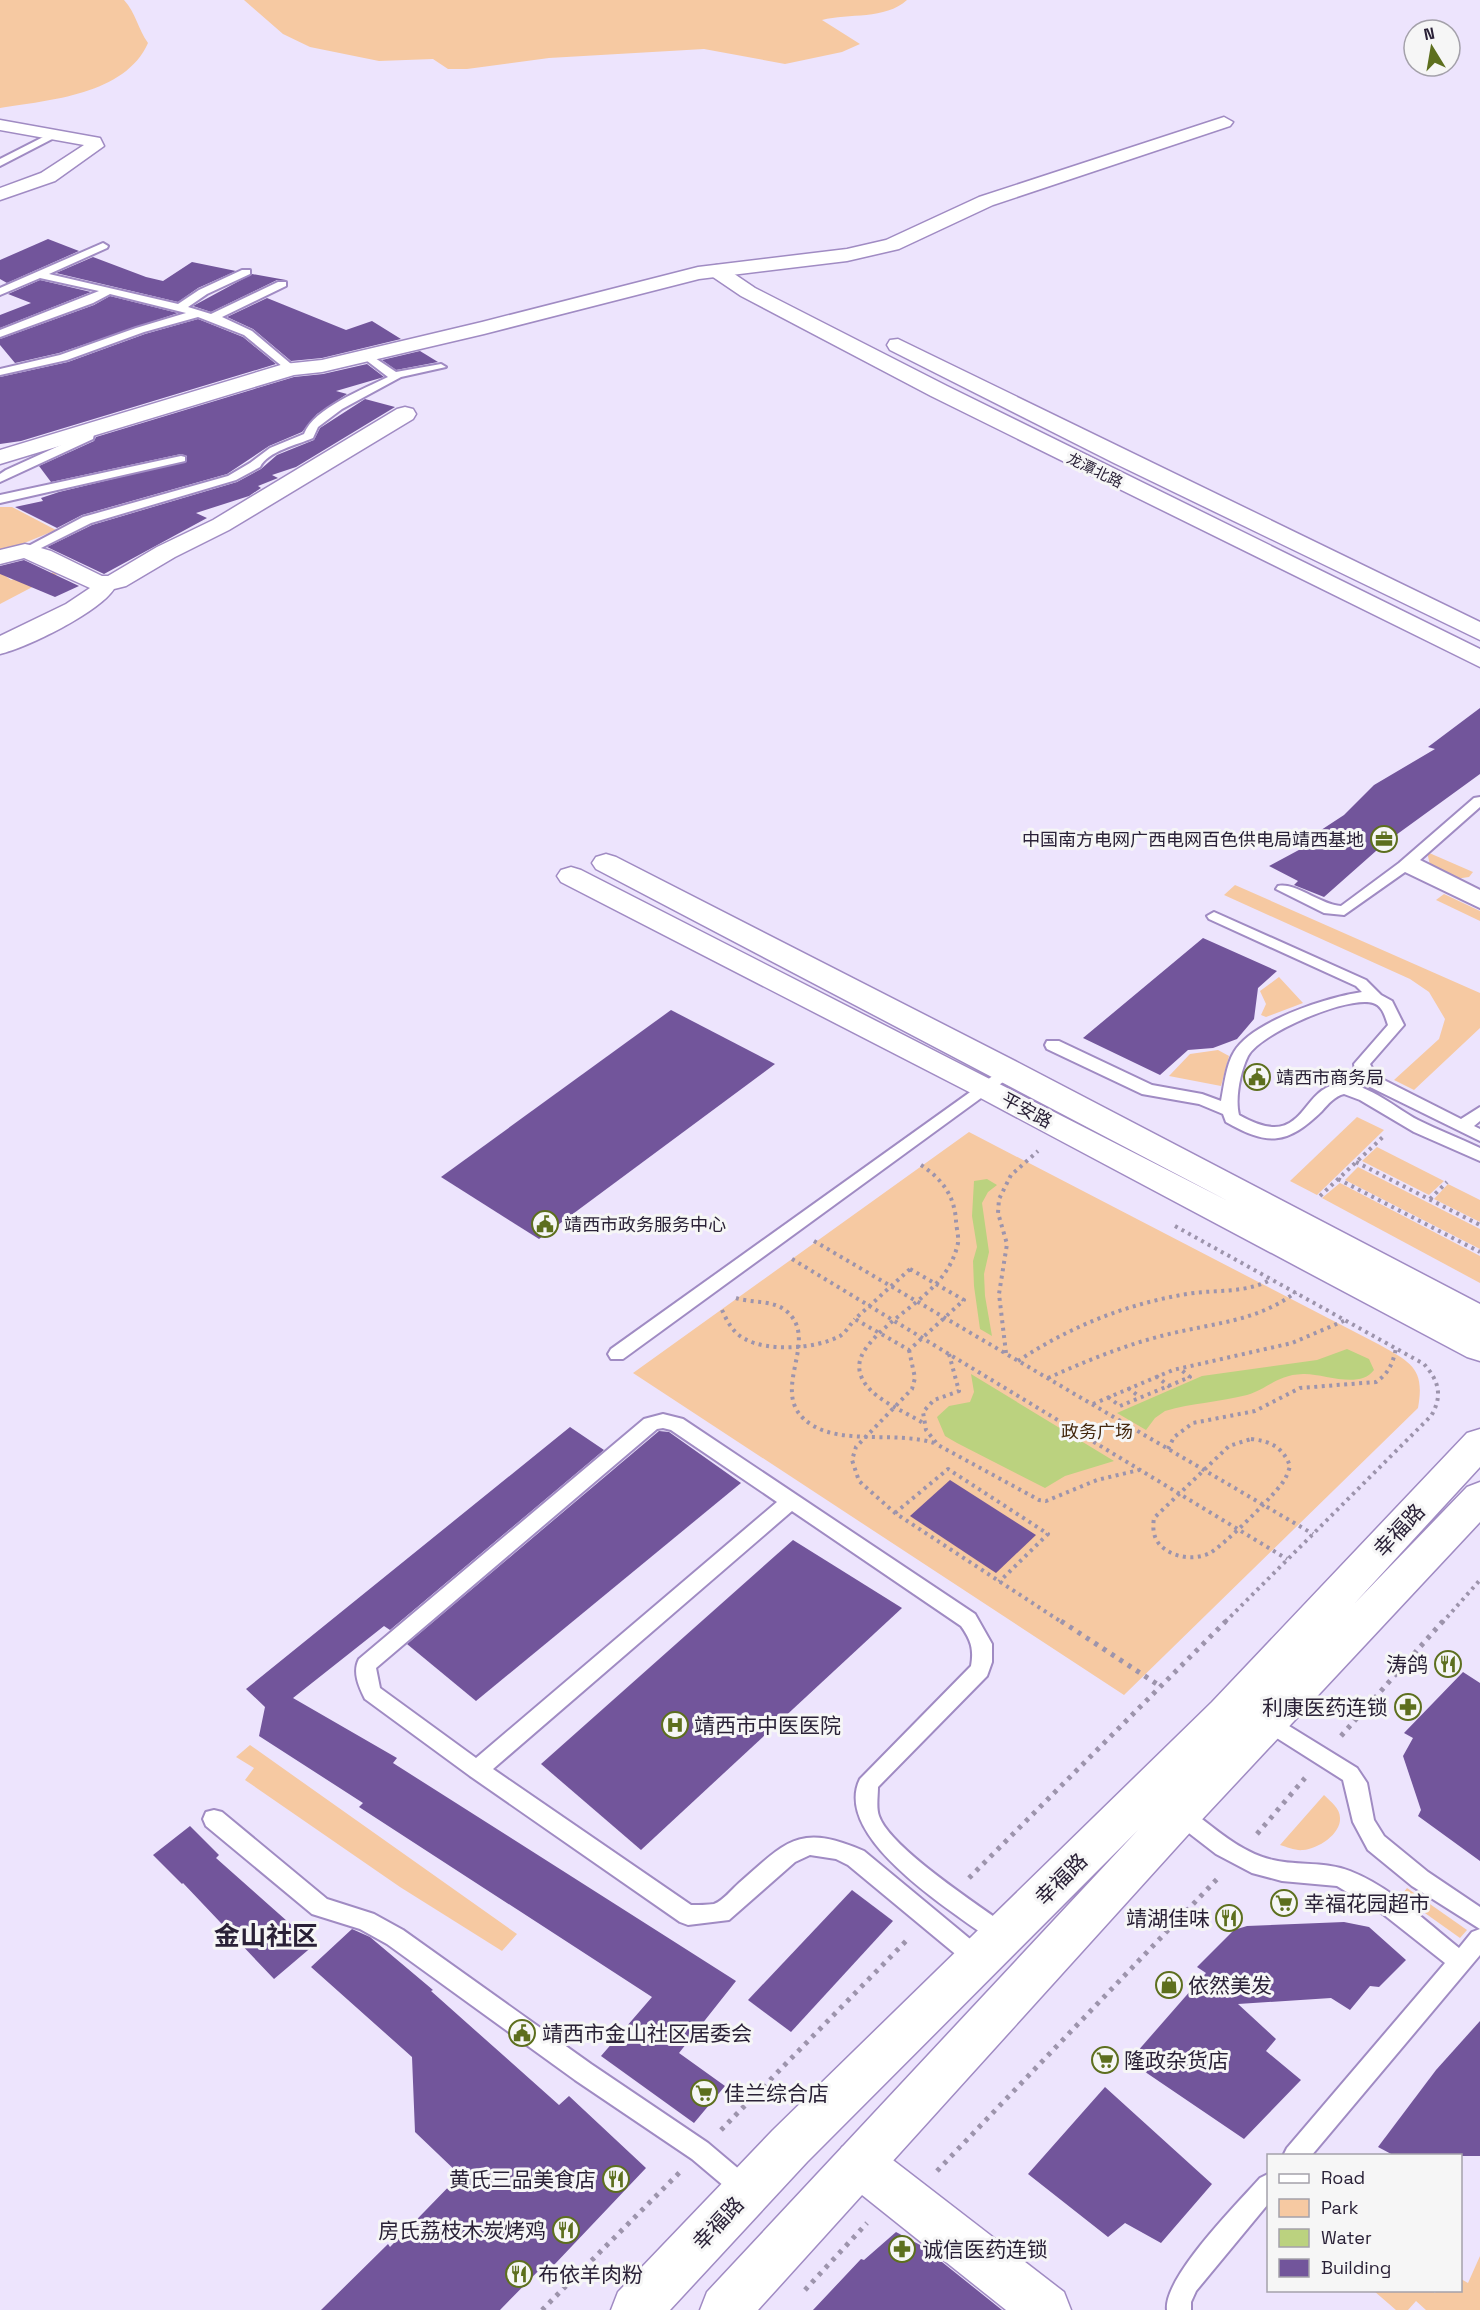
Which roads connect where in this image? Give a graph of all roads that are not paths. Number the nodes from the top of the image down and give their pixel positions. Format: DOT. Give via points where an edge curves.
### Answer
graph roads {
  1 [pos="1224,122"];
  2 [pos="3,129"];
  3 [pos="53,135"];
  4 [pos="0,163"];
  5 [pos="0,194"];
  6 [pos="103,246"];
  7 [pos="747,265"];
  8 [pos="717,271"];
  9 [pos="246,272"];
  10 [pos="41,275"];
  11 [pos="282,284"];
  12 [pos="108,291"];
  13 [pos="0,292"];
  14 [pos="178,309"];
  15 [pos="195,314"];
  16 [pos="213,317"];
  17 [pos="0,334"];
  18 [pos="366,355"];
  19 [pos="441,367"];
  20 [pos="292,369"];
  21 [pos="0,372"];
  22 [pos="396,375"];
  23 [pos="405,414"];
  24 [pos="181,459"];
  25 [pos="5,464"];
  26 [pos="0,479"];
  27 [pos="52,486"];
  28 [pos="0,499"];
  29 [pos="25,551"];
  30 [pos="0,557"];
  31 [pos="105,584"];
  32 [pos="1480,632"];
  33 [pos="0,646"];
  34 [pos="1480,659"];
  35 [pos="1479,801"];
  36 [pos="606,863"];
  37 [pos="1407,863"];
  38 [pos="571,876"];
  39 [pos="1283,889"];
  40 [pos="1478,894"];
  41 [pos="1214,916"];
  42 [pos="1376,998"];
  43 [pos="1053,1045"];
  44 [pos="996,1078"];
  45 [pos="1228,1110"];
  46 [pos="1480,1112"];
  47 [pos="1462,1127"];
  48 [pos="1480,1136"];
  49 [pos="1480,1155"];
  50 [pos="1480,1320"];
  51 [pos="1480,1348"];
  52 [pos="617,1354"];
  53 [pos="1480,1443"];
  54 [pos="1480,1497"];
  55 [pos="790,1502"];
  56 [pos="1268,1722"];
  57 [pos="477,1770"];
  58 [pos="1180,1814"];
  59 [pos="214,1819"];
  60 [pos="1480,1919"];
  61 [pos="1480,1939"];
  62 [pos="991,1948"];
  63 [pos="1460,1962"];
  64 [pos="1297,2154"];
  65 [pos="859,2163"];
  66 [pos="1267,2188"];
  67 [pos="748,2191"];
  68 [pos="1039,2308"];
  69 [pos="636,2310"];
  70 [pos="725,2310"];
  71 [pos="1179,2310"];
  1 -- 7 [label="street" via="986,201 892,245 847,255"];
  2 -- 3 [label="street"];
  3 -- 4 [label="lane"];
  3 -- 5 [label="street" via="94,142 95,146 48,177"];
  6 -- 10 [label="lane"];
  7 -- 8 [label="street"];
  7 -- 32 [label="street, 龙潭北路" via="1122,458"];
  8 -- 18 [label="street"];
  8 -- 34 [label="street, 龙潭北路" via="748,292 949,397"];
  9 -- 14 [label="lane"];
  10 -- 12 [label="lane"];
  10 -- 13 [label="lane"];
  11 -- 16 [label="lane"];
  12 -- 14 [label="lane"];
  12 -- 17 [label="lane"];
  14 -- 15 [label="lane"];
  15 -- 16 [label="lane"];
  15 -- 21 [label="lane" via="63,358"];
  16 -- 20 [label="lane" via="248,333"];
  18 -- 20 [label="street"];
  18 -- 22 [label="lane"];
  19 -- 22 [label="lane"];
  20 -- 25 [label="street" via="89,429"];
  22 -- 29 [label="lane" via="313,425 309,436 268,453 241,474 87,520"];
  23 -- 31 [label="street" via="221,525"];
  24 -- 27 [label="lane"];
  25 -- 26 [label="lane"];
  25 -- 27 [label="lane" via="27,479"];
  27 -- 28 [label="lane"];
  29 -- 30 [label="street"];
  29 -- 31 [label="street"];
  31 -- 33 [label="street" via="103,591 75,609"];
  35 -- 37 [label="lane"];
  36 -- 44 [label="street, 平安路"];
  37 -- 39 [label="lane" via="1344,911 1329,910"];
  37 -- 40 [label="lane"];
  38 -- 44 [label="street, 平安路"];
  41 -- 42 [label="lane" via="1361,983"];
  42 -- 45 [label="lane" via="1343,1001 1273,1026 1241,1053"];
  42 -- 47 [label="lane" via="1387,1004 1396,1025 1390,1036 1367,1056 1363,1071 1370,1080"];
  43 -- 45 [label="lane" via="1148,1090 1202,1099"];
  44 -- 50 [label="street, 平安路"];
  44 -- 51 [label="street, 平安路"];
  44 -- 52 [label="lane"];
  45 -- 49 [label="lane" via="1232,1118 1271,1136 1286,1133 1330,1093 1353,1090 1402,1119"];
  46 -- 47 [label="lane"];
  47 -- 48 [label="lane"];
  53 -- 62 [label="street, 幸福路" via="1227,1714"];
  54 -- 56 [label="street, 幸福路"];
  55 -- 57 [label="lane"];
  55 -- 57 [label="lane" via="676,1424 651,1424 366,1665 372,1693"];
  55 -- 62 [label="lane" via="968,1620 981,1637 985,1652 980,1670 867,1785 868,1817 882,1839 911,1867 951,1896"];
  56 -- 58 [label="street, 幸福路"];
  56 -- 60 [label="lane" via="1350,1774 1359,1792 1364,1822 1376,1843 1420,1879"];
  57 -- 62 [label="lane" via="687,1915 721,1913 787,1855 809,1845 856,1858 929,1918"];
  58 -- 63 [label="lane" via="1239,1856 1272,1870 1343,1878 1385,1902"];
  58 -- 65 [label="street, 幸福路"];
  59 -- 67 [label="lane" via="320,1907 395,1936 700,2151"];
  61 -- 63 [label="lane"];
  62 -- 67 [label="street, 幸福路"];
  63 -- 64 [label="lane"];
  65 -- 68 [label="street"];
  65 -- 70 [label="street, 幸福路"];
  66 -- 71 [label="lane" via="1187,2282 1178,2301"];
  67 -- 69 [label="street, 幸福路"];
}
